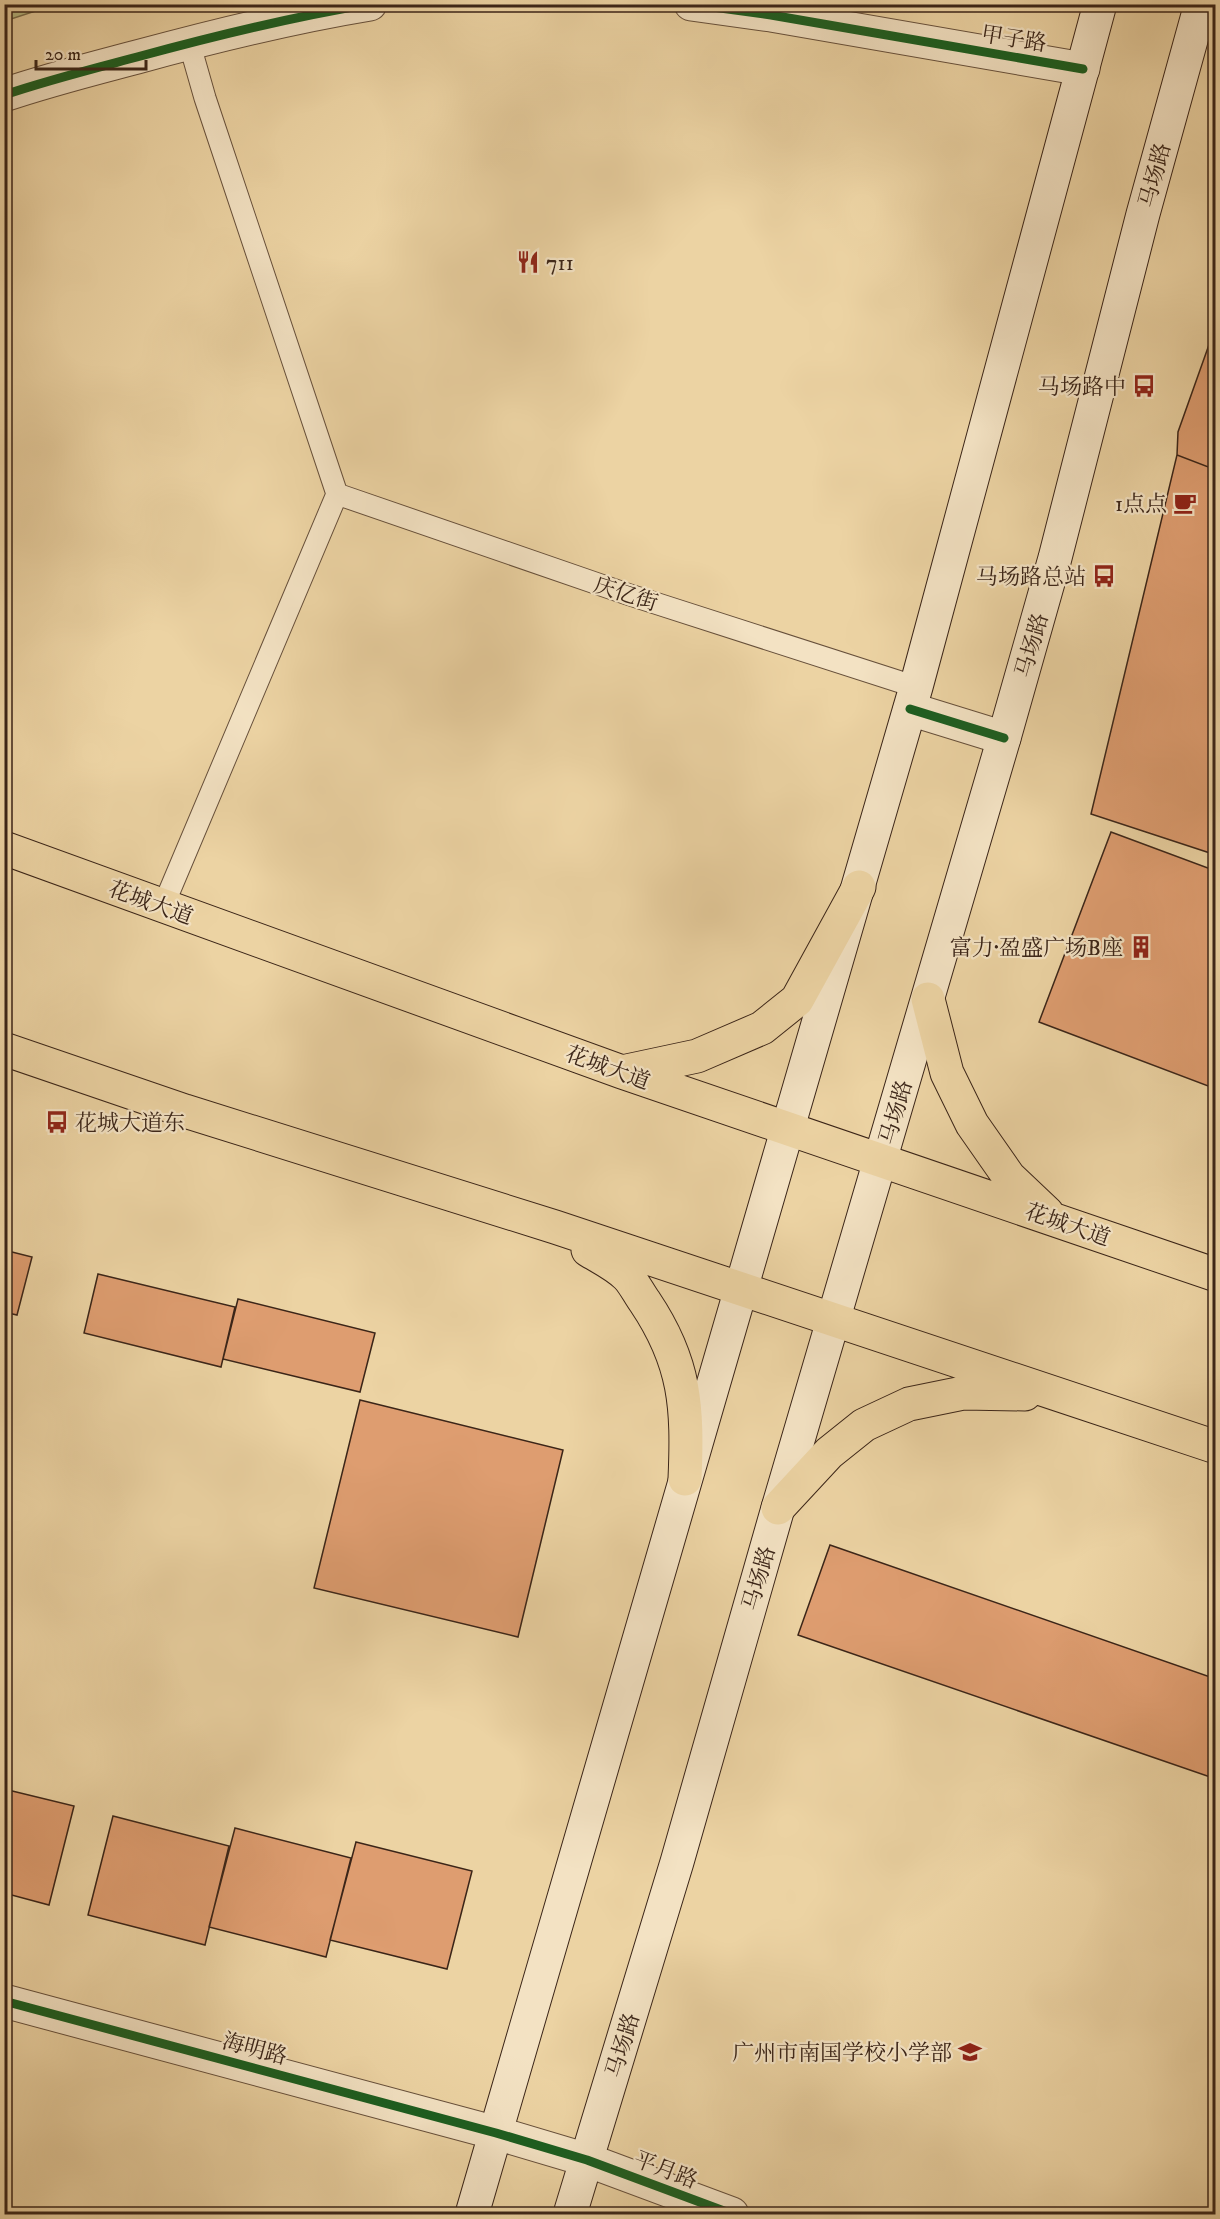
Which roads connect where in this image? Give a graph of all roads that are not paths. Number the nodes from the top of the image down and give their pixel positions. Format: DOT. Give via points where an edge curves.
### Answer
graph roads {
  1 [pos="370,4"];
  2 [pos="691,4"];
  3 [pos="1100,4"];
  4 [pos="1201,4"];
  5 [pos="189,42"];
  6 [pos="1083,69"];
  7 [pos="4,95"];
  8 [pos="337,494"];
  9 [pos="913,698"];
  10 [pos="1004,738"];
  11 [pos="4,848"];
  12 [pos="859,887"];
  13 [pos="164,904"];
  14 [pos="928,999"];
  15 [pos="4,1049"];
  16 [pos="621,1072"];
  17 [pos="788,1129"];
  18 [pos="880,1161"];
  19 [pos="1055,1220"];
  20 [pos="555,1227"];
  21 [pos="1215,1275"];
  22 [pos="741,1289"];
  23 [pos="834,1320"];
  24 [pos="1056,1394"];
  25 [pos="1215,1447"];
  26 [pos="685,1479"];
  27 [pos="778,1508"];
  28 [pos="4,2001"];
  29 [pos="496,2133"];
  30 [pos="587,2160"];
  31 [pos="472,2214"];
  32 [pos="570,2214"];
  33 [pos="732,2214"];
  1 -- 5 [label="main road"];
  2 -- 6 [label="main road, 甲子路"];
  3 -- 6 [label="main road"];
  4 -- 10 [label="main road, 马场路"];
  5 -- 7 [label="main road"];
  5 -- 8 [label="lane"];
  6 -- 9 [label="main road"];
  8 -- 9 [label="lane, 庆亿街"];
  8 -- 13 [label="lane"];
  9 -- 10 [label="main road"];
  9 -- 12 [label="main road"];
  10 -- 14 [label="main road, 马场路"];
  11 -- 16 [label="main road, 花城大道"];
  12 -- 16 [label="main road" via="796,1000 762,1028 697,1056"];
  12 -- 17 [label="main road"];
  14 -- 18 [label="main road, 马场路"];
  14 -- 19 [label="main road" via="947,1073 972,1124 1009,1177"];
  15 -- 20 [label="main road" via="185,1111"];
  16 -- 17 [label="main road, 花城大道"];
  17 -- 18 [label="main road, 花城大道"];
  17 -- 22 [label="main road"];
  18 -- 19 [label="main road, 花城大道"];
  18 -- 23 [label="main road, 马场路"];
  19 -- 21 [label="main road, 花城大道"];
  20 -- 22 [label="main road"];
  20 -- 26 [label="main road" via="627,1276 660,1325 685,1402"];
  22 -- 23 [label="main road"];
  22 -- 26 [label="main road"];
  23 -- 24 [label="main road"];
  23 -- 27 [label="main road, 马场路"];
  24 -- 25 [label="main road"];
  24 -- 27 [label="main road" via="963,1393 909,1404 864,1425 829,1453"];
  26 -- 29 [label="main road"];
  27 -- 30 [label="main road, 马场路"];
  28 -- 29 [label="main road, 海明路"];
  29 -- 30 [label="main road, 海明路"];
  29 -- 31 [label="main road"];
  30 -- 32 [label="main road, 马场路"];
  30 -- 33 [label="main road, 平月路"];
}
